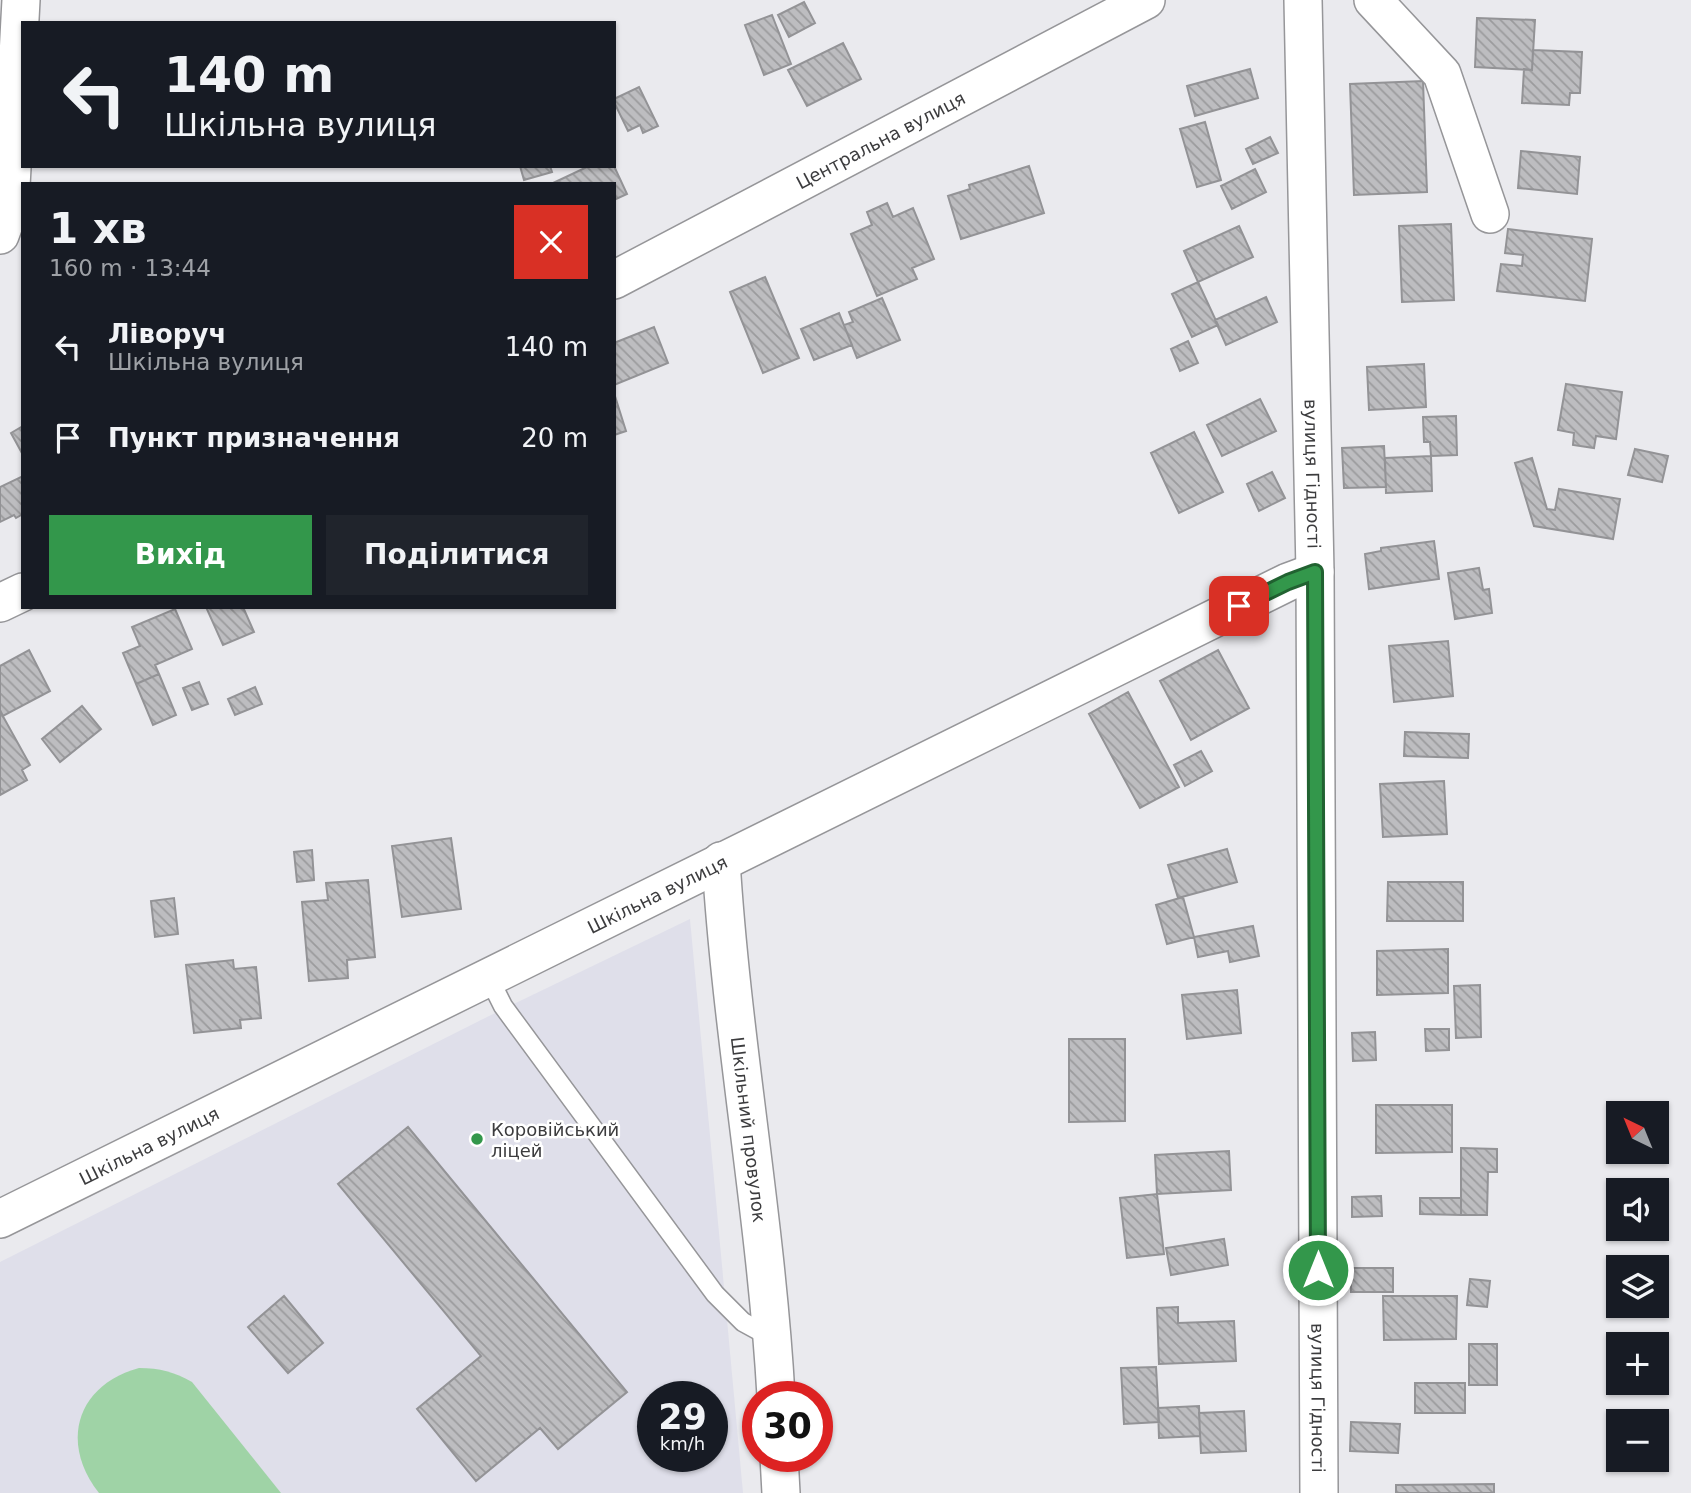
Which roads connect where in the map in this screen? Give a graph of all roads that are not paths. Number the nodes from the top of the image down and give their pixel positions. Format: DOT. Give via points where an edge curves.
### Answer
graph roads {
  1 [pos="21,0"];
  2 [pos="1146,0"];
  3 [pos="1303,0"];
  4 [pos="1373,0"];
  5 [pos="1490,214"];
  6 [pos="0,235"];
  7 [pos="616,278"];
  8 [pos="1315,572"];
  9 [pos="721,861"];
  10 [pos="489,978"];
  11 [pos="0,1219"];
  12 [pos="772,1338"];
  13 [pos="775,1381"];
  14 [pos="780,1472"];
  15 [pos="781,1493"];
  16 [pos="1319,1493"];
  1 -- 6 [label="street" via="11,186"];
  2 -- 7 [label="street, Центральна вулиця"];
  3 -- 8 [label="street, вулиця Гідності"];
  4 -- 5 [label="street" via="1442,74"];
  8 -- 9 [label="street, Шкільна вулиця"];
  8 -- 16 [label="street, вулиця Гідності"];
  9 -- 10 [label="street, Шкільна вулиця"];
  9 -- 12 [label="street, Шкільний провулок" via="725,932"];
  10 -- 11 [label="street, Шкільна вулиця"];
  10 -- 12 [label="lane" via="503,1006 715,1294 743,1322"];
  12 -- 13 [label="street, Шкільний провулок"];
  14 -- 15 [label="street"];
}
